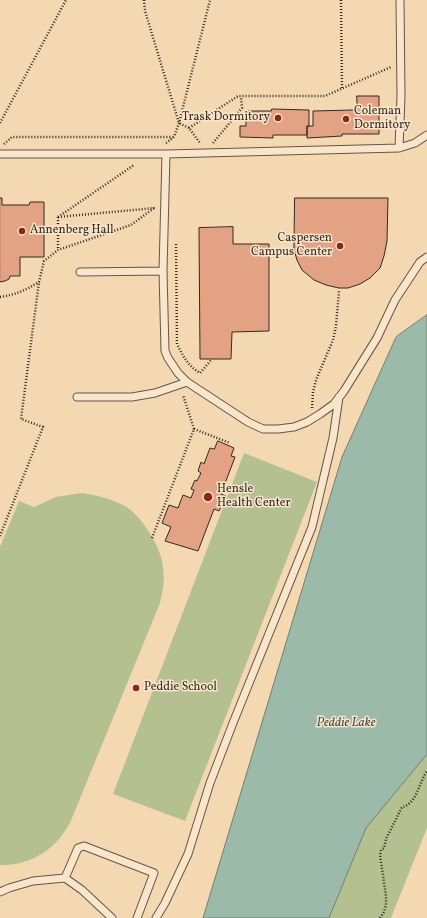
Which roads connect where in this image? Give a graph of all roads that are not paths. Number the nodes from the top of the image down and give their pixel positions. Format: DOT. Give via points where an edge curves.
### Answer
graph roads {
  1 [pos="400,0"];
  2 [pos="427,135"];
  3 [pos="398,148"];
  4 [pos="0,154"];
  5 [pos="166,154"];
  6 [pos="427,257"];
  7 [pos="163,271"];
  8 [pos="80,272"];
  9 [pos="187,382"];
  10 [pos="77,396"];
  11 [pos="339,397"];
  12 [pos="65,878"];
  13 [pos="0,892"];
  14 [pos="105,915"];
  15 [pos="112,918"];
  16 [pos="137,918"];
  17 [pos="156,918"];
  1 -- 3 [label="lane" via="401,96"];
  2 -- 3 [label="lane" via="416,143"];
  3 -- 5 [label="lane"];
  4 -- 5 [label="lane"];
  5 -- 7 [label="lane"];
  6 -- 11 [label="lane" via="420,262 395,300 377,338"];
  7 -- 8 [label="lane"];
  7 -- 9 [label="lane" via="165,351 178,373"];
  9 -- 10 [label="lane" via="155,393 132,397"];
  9 -- 11 [label="lane" via="262,429 278,430 307,422"];
  11 -- 17 [label="lane" via="333,438 312,527 233,723 188,854"];
  12 -- 13 [label="lane" via="33,881"];
  12 -- 14 [label="lane" via="82,890"];
  12 -- 16 [label="lane" via="78,848 84,846 154,873"];
  14 -- 15 [label="lane"];
}
